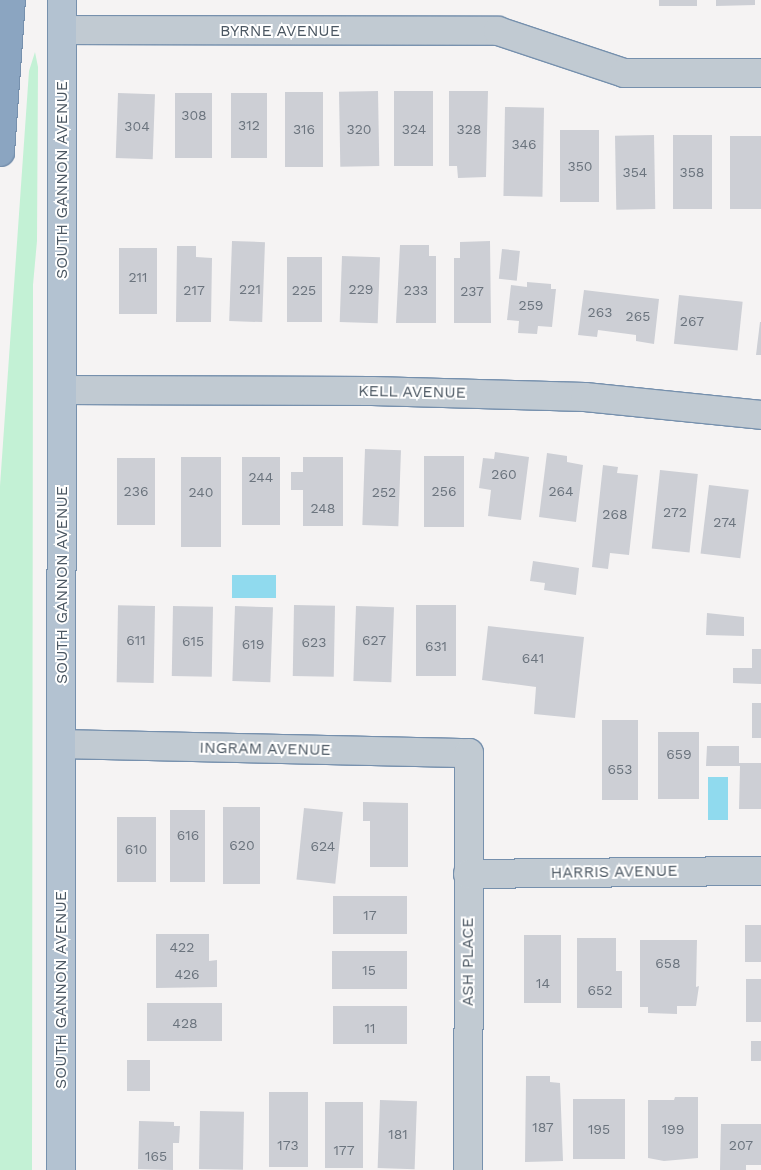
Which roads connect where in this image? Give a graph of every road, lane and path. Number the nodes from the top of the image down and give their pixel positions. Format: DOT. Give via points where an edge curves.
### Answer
graph roads {
  1 [pos="11,0"];
  2 [pos="62,0"];
  3 [pos="62,30"];
  4 [pos="761,73"];
  5 [pos="0,152"];
  6 [pos="62,390"];
  7 [pos="761,415"];
  8 [pos="62,744"];
  9 [pos="469,753"];
  10 [pos="761,871"];
  11 [pos="468,874"];
  12 [pos="61,1170"];
  13 [pos="468,1170"];
  1 -- 5 [label="highway"];
  2 -- 3 [label="main road, SOUTH GANNON AVENUE"];
  3 -- 4 [label="street, BYRNE AVENUE" via="498,31 624,73"];
  3 -- 6 [label="main road, SOUTH GANNON AVENUE"];
  6 -- 7 [label="street, KELL AVENUE" via="372,391 585,397"];
  6 -- 8 [label="main road, SOUTH GANNON AVENUE"];
  8 -- 9 [label="street, INGRAM AVENUE"];
  8 -- 12 [label="main road, SOUTH GANNON AVENUE"];
  9 -- 11 [label="street, ASH PLACE"];
  10 -- 11 [label="street, HARRIS AVENUE"];
  11 -- 13 [label="street, ASH PLACE"];
}
